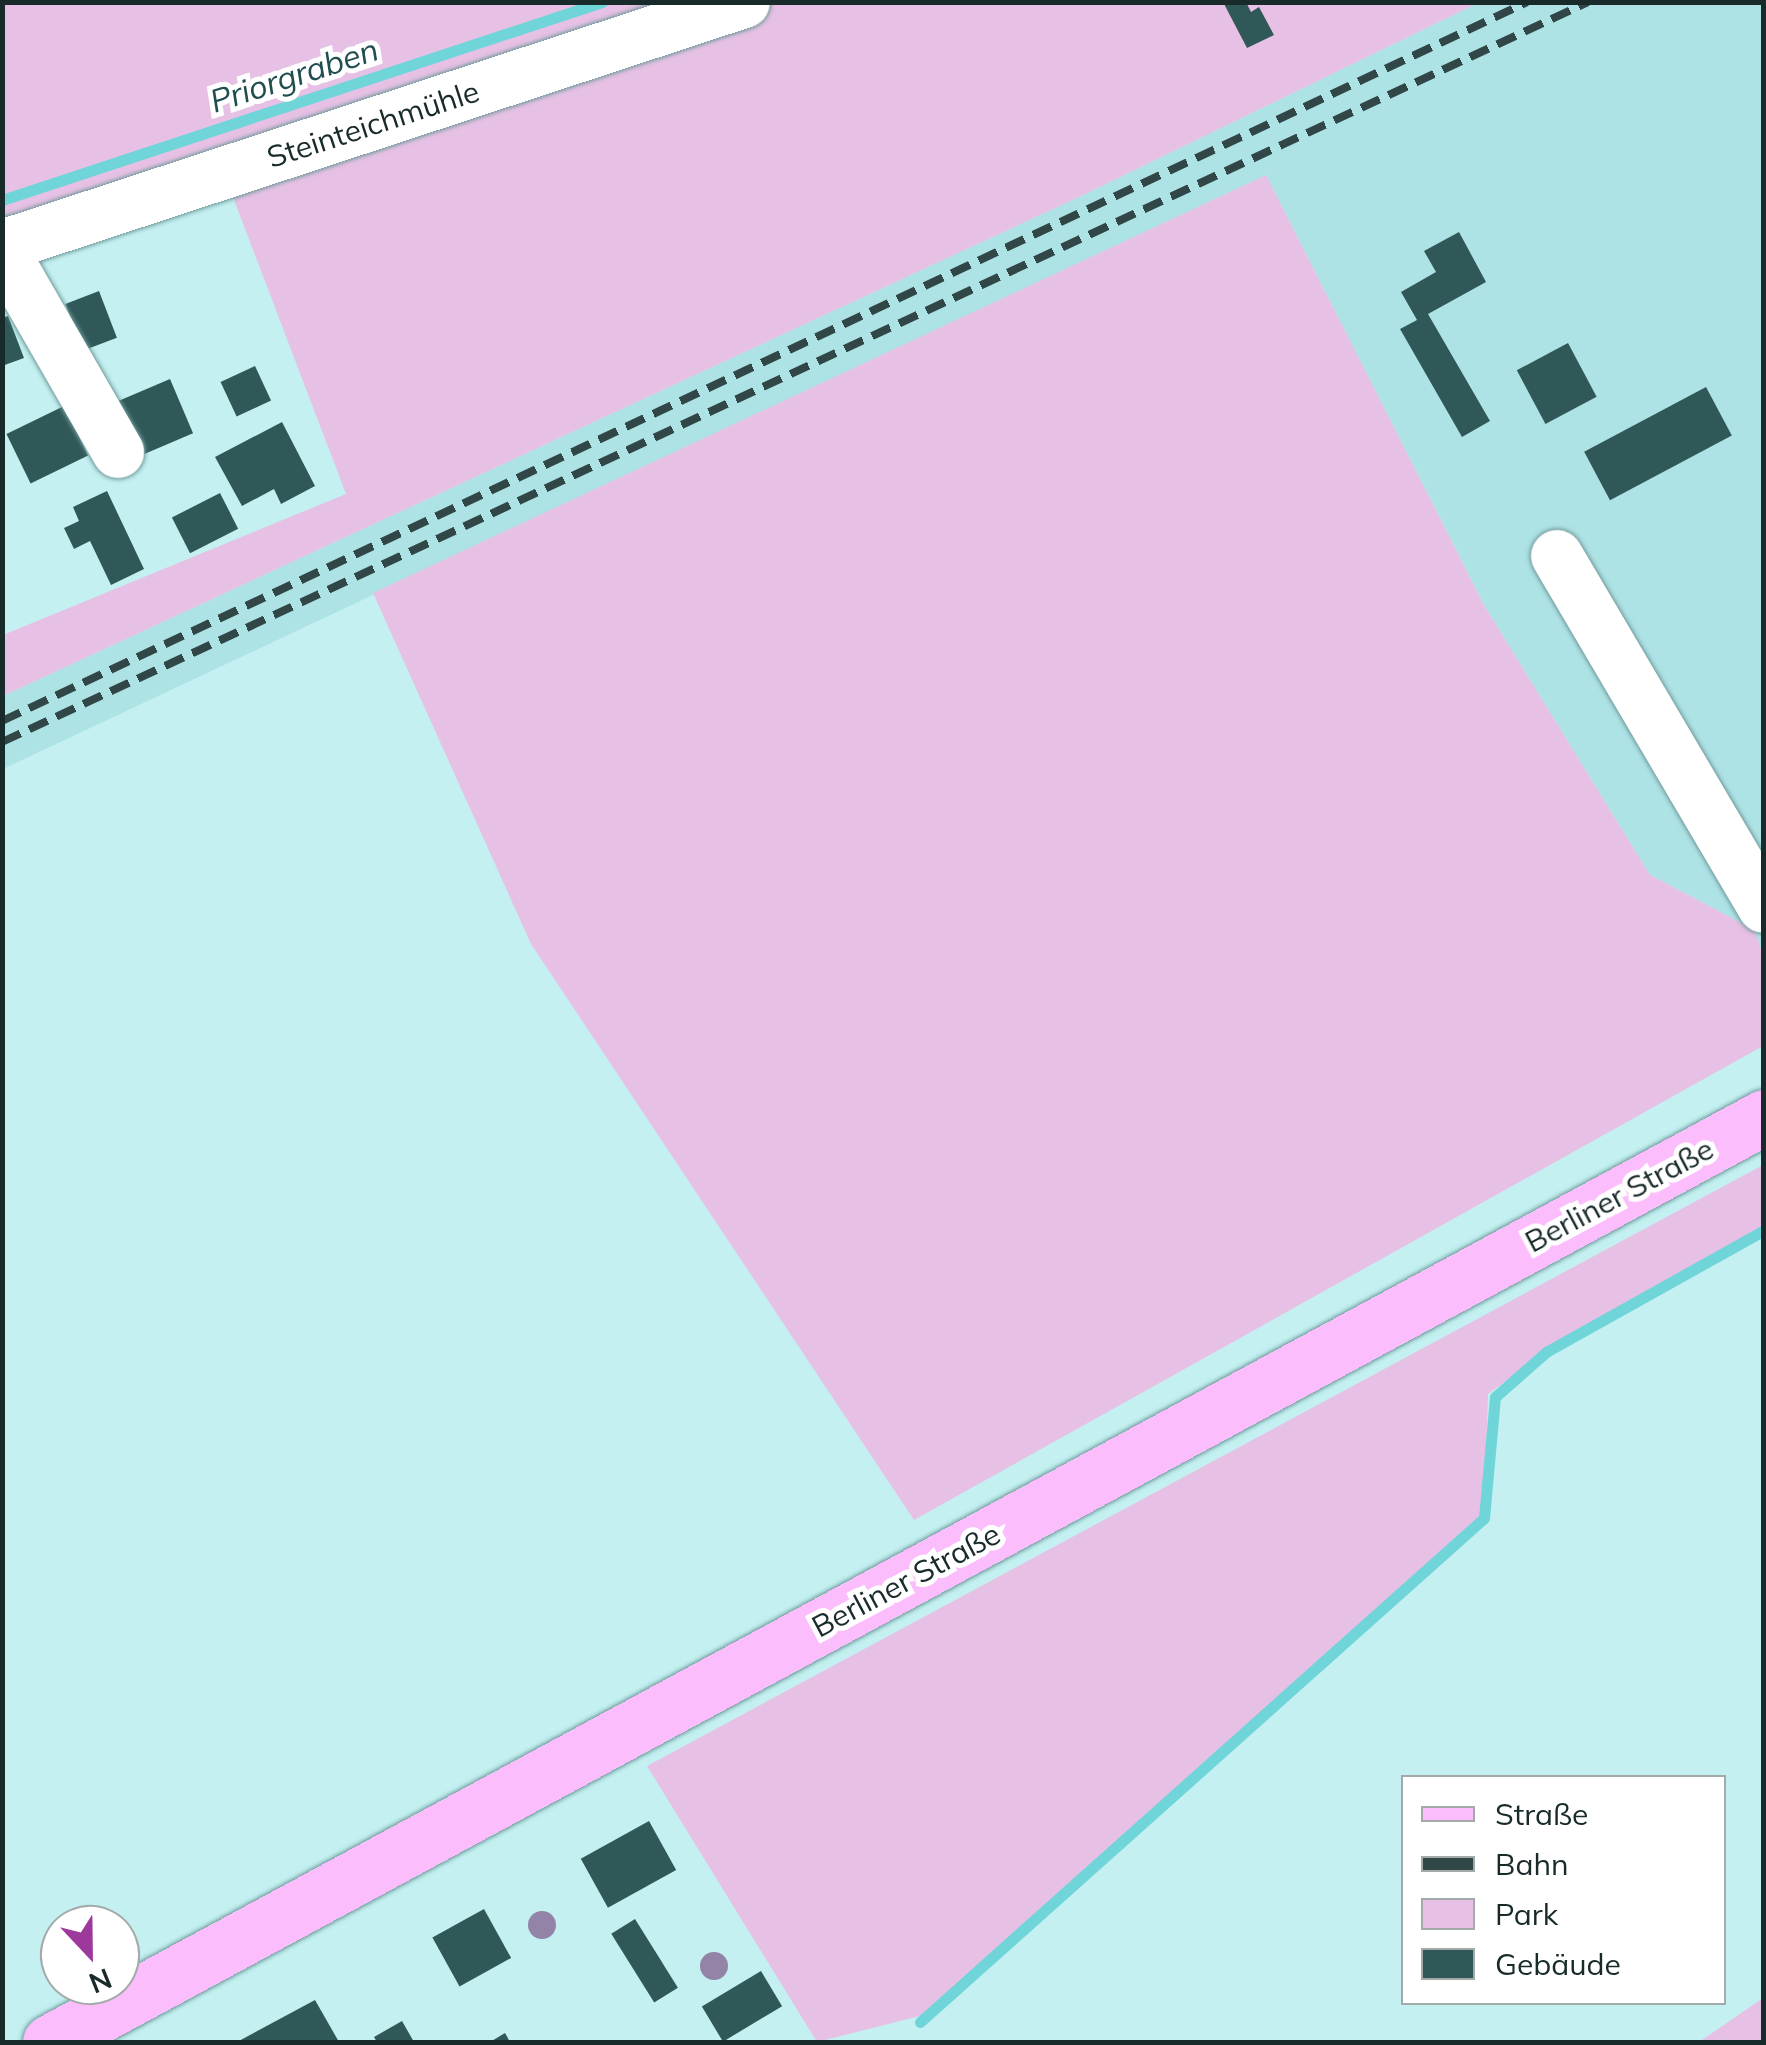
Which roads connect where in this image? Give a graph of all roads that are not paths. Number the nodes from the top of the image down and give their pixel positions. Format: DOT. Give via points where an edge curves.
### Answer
graph roads {
  1 [pos="744,2"];
  2 [pos="2,248"];
  3 [pos="118,452"];
  4 [pos="1557,556"];
  5 [pos="1764,907"];
  6 [pos="1764,1118"];
  7 [pos="50,2042"];
  1 -- 2 [label="street, Steinteichmühle"];
  2 -- 3 [label="street"];
  4 -- 5 [label="street"];
  6 -- 7 [label="main road, Berliner Straße"];
}
